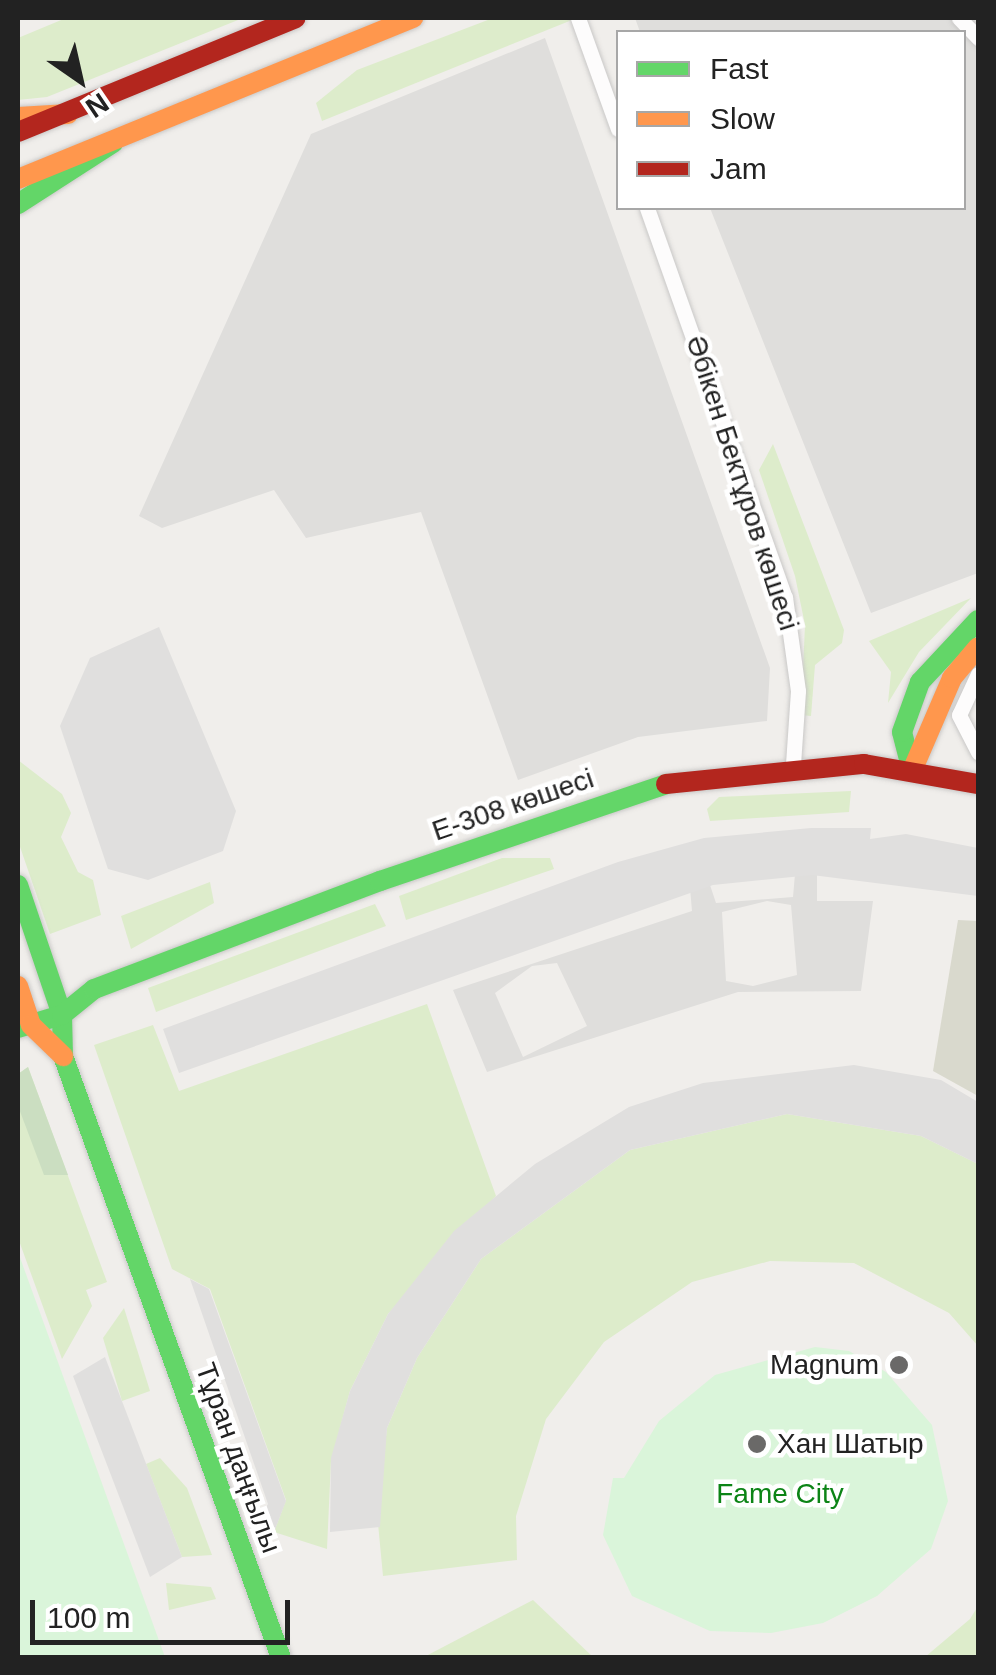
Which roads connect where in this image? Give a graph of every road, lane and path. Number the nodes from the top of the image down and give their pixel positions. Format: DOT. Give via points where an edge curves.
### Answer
graph roads {
  1 [pos="296,18"];
  2 [pos="412,18"];
  3 [pos="578,18"];
  4 [pos="959,18"];
  5 [pos="978,38"];
  6 [pos="68,114"];
  7 [pos="18,117"];
  8 [pos="616,122"];
  9 [pos="18,132"];
  10 [pos="113,144"];
  11 [pos="18,179"];
  12 [pos="18,204"];
  13 [pos="648,210"];
  14 [pos="978,620"];
  15 [pos="978,647"];
  16 [pos="978,674"];
  17 [pos="978,752"];
  18 [pos="792,764"];
  19 [pos="912,771"];
  20 [pos="978,784"];
  21 [pos="18,886"];
  22 [pos="56,993"];
  23 [pos="84,993"];
  24 [pos="19,998"];
  25 [pos="62,1015"];
  26 [pos="24,1027"];
  27 [pos="63,1056"];
  28 [pos="281,1658"];
  1 -- 6 [label="main road"];
  2 -- 10 [label="main road"];
  3 -- 8 [label="street"];
  4 -- 5 [label="street"];
  6 -- 7 [label="main road"];
  6 -- 9 [label="main road"];
  10 -- 11 [label="main road"];
  10 -- 12 [label="main road"];
  13 -- 18 [label="street, Әбікен Бектұров көшесі" via="786,597 798,691"];
  14 -- 19 [label="main road" via="940,651 920,682 902,732"];
  15 -- 19 [label="main road" via="952,678"];
  16 -- 17 [label="street" via="959,714"];
  18 -- 19 [label="main road, Е-308 көшесі"];
  18 -- 23 [label="main road, Е-308 көшесі" via="678,780 568,812"];
  19 -- 20 [label="main road, Е-308 көшесі"];
  21 -- 22 [label="main road, Тұран даңғылы"];
  22 -- 23 [label="main road"];
  22 -- 24 [label="main road"];
  22 -- 25 [label="main road, Тұран даңғылы"];
  23 -- 25 [label="main road"];
  24 -- 26 [label="main road, Тұран даңғылы"];
  25 -- 26 [label="main road"];
  25 -- 27 [label="main road, Тұран даңғылы"];
  26 -- 27 [label="main road, Тұран даңғылы"];
  27 -- 28 [label="main road, Тұран даңғылы"];
}
